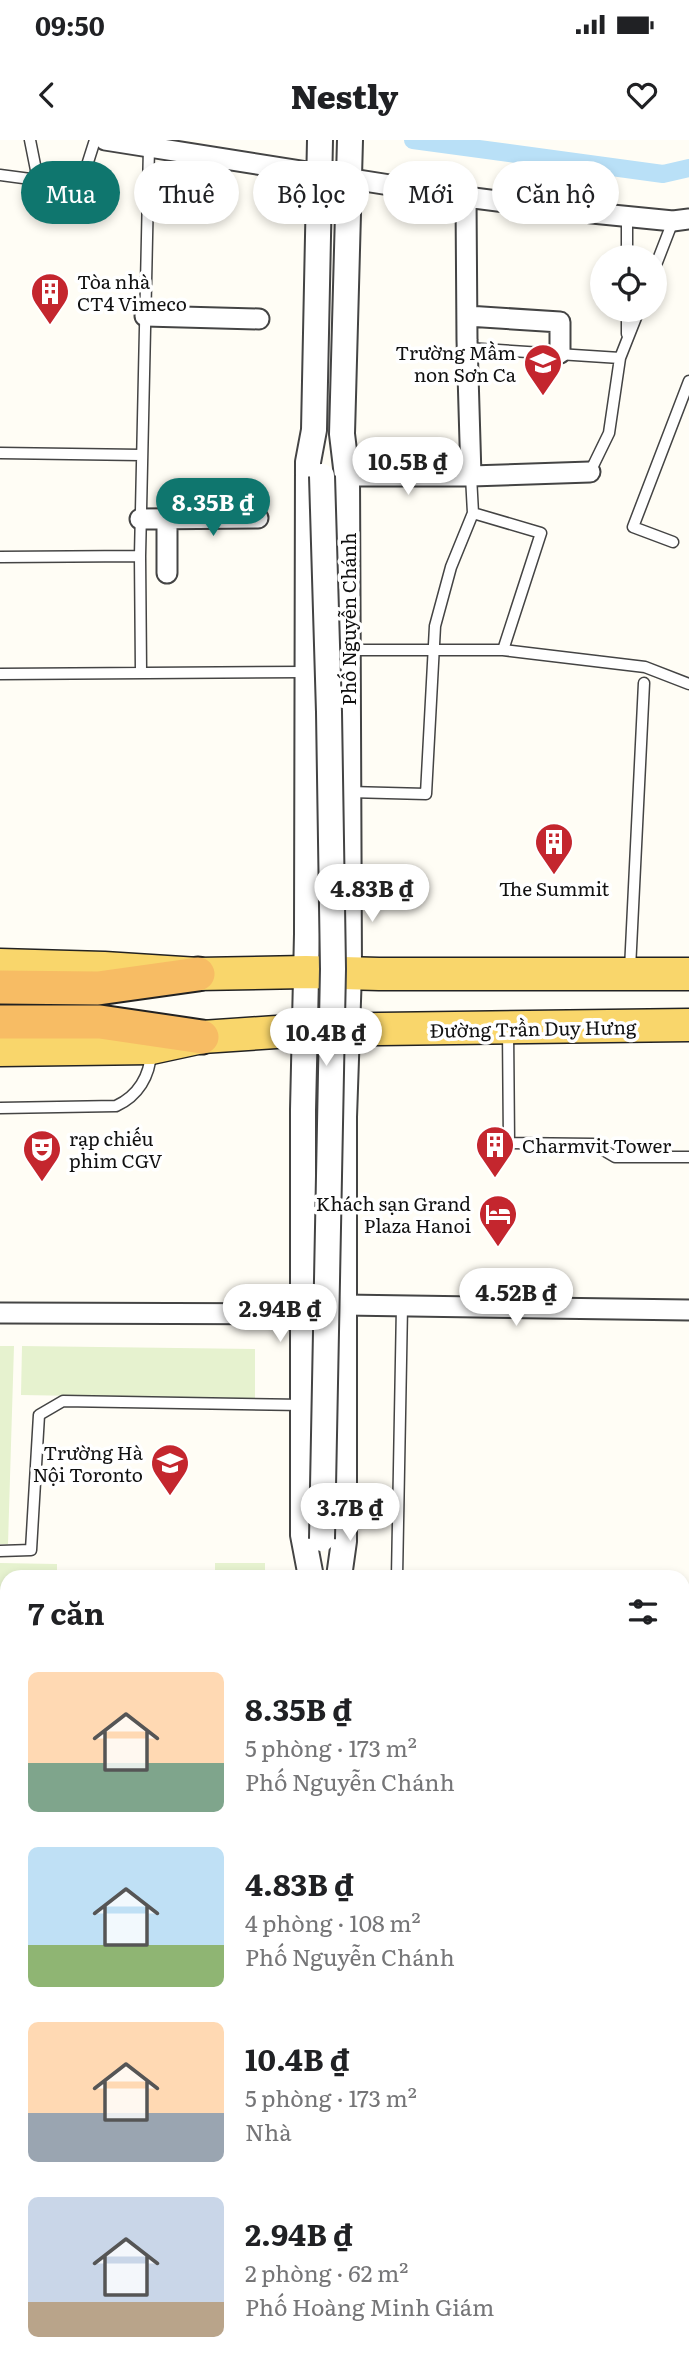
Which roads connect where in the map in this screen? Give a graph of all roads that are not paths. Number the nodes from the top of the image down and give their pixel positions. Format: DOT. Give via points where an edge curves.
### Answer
graph roads {
  1 [pos="30,140"];
  2 [pos="95,140"];
  3 [pos="105,140"];
  4 [pos="320,140"];
  5 [pos="350,140"];
  6 [pos="149,147"];
  7 [pos="34,161"];
  8 [pos="88,161"];
  9 [pos="319,161"];
  10 [pos="350,161"];
  11 [pos="253,164"];
  12 [pos="0,175"];
  13 [pos="21,178"];
  14 [pos="478,198"];
  15 [pos="627,216"];
  16 [pos="681,220"];
  17 [pos="317,224"];
  18 [pos="349,224"];
  19 [pos="466,224"];
  20 [pos="627,245"];
  21 [pos="667,246"];
  22 [pos="145,316"];
  23 [pos="467,316"];
  24 [pos="259,319"];
  25 [pos="627,322"];
  26 [pos="634,322"];
  27 [pos="627,341"];
  28 [pos="467,348"];
  29 [pos="560,353"];
  30 [pos="620,358"];
  31 [pos="689,381"];
  32 [pos="314,430"];
  33 [pos="0,453"];
  34 [pos="141,455"];
  35 [pos="590,472"];
  36 [pos="335,476"];
  37 [pos="471,477"];
  38 [pos="473,513"];
  39 [pos="258,518"];
  40 [pos="140,519"];
  41 [pos="167,519"];
  42 [pos="673,542"];
  43 [pos="139,556"];
  44 [pos="0,557"];
  45 [pos="167,573"];
  46 [pos="433,649"];
  47 [pos="348,650"];
  48 [pos="503,650"];
  49 [pos="141,671"];
  50 [pos="306,672"];
  51 [pos="0,674"];
  52 [pos="644,683"];
  53 [pos="689,684"];
  54 [pos="348,792"];
  55 [pos="308,865"];
  56 [pos="348,877"];
  57 [pos="0,965"];
  58 [pos="306,972"];
  59 [pos="349,972"];
  60 [pos="198,974"];
  61 [pos="689,974"];
  62 [pos="629,975"];
  63 [pos="0,987"];
  64 [pos="0,1022"];
  65 [pos="689,1025"];
  66 [pos="508,1027"];
  67 [pos="306,1030"];
  68 [pos="348,1031"];
  69 [pos="202,1037"];
  70 [pos="152,1048"];
  71 [pos="0,1050"];
  72 [pos="0,1108"];
  73 [pos="303,1110"];
  74 [pos="344,1117"];
  75 [pos="689,1157"];
  76 [pos="344,1305"];
  77 [pos="402,1306"];
  78 [pos="689,1310"];
  79 [pos="0,1313"];
  80 [pos="303,1314"];
  81 [pos="303,1405"];
  82 [pos="321,1539"];
  83 [pos="0,1551"];
  84 [pos="310,1570"];
  85 [pos="312,1570"];
  86 [pos="337,1570"];
  87 [pos="339,1570"];
  88 [pos="397,1570"];
  1 -- 7 [label="lane"];
  2 -- 8 [label="lane"];
  3 -- 6 [label="street"];
  4 -- 9 [label="street"];
  5 -- 10 [label="street"];
  6 -- 11 [label="street"];
  6 -- 22 [label="lane"];
  12 -- 13 [label="lane"];
  14 -- 15 [label="street"];
  15 -- 16 [label="street"];
  15 -- 20 [label="lane"];
  16 -- 21 [label="lane"];
  17 -- 32 [label="street"];
  18 -- 36 [label="street" via="342,434"];
  19 -- 23 [label="street"];
  22 -- 24 [label="street"];
  22 -- 34 [label="lane"];
  23 -- 28 [label="street"];
  23 -- 29 [label="street" via="560,322"];
  25 -- 27 [label="lane"];
  26 -- 27 [label="lane"];
  27 -- 30 [label="lane"];
  28 -- 29 [label="lane"];
  28 -- 37 [label="street"];
  29 -- 30 [label="lane"];
  30 -- 35 [label="lane" via="609,433"];
  31 -- 42 [label="lane" via="633,527"];
  32 -- 36 [label="street"];
  32 -- 50 [label="street" via="308,462"];
  33 -- 34 [label="lane"];
  34 -- 40 [label="lane"];
  35 -- 37 [label="street"];
  36 -- 37 [label="street"];
  36 -- 47 [label="street, Phố Nguyễn Chánh"];
  36 -- 82 [label="street, bridge" via="329,712 333,969"];
  37 -- 38 [label="lane"];
  38 -- 46 [label="lane" via="451,567"];
  38 -- 48 [label="lane" via="541,533"];
  39 -- 41 [label="street"];
  40 -- 41 [label="street"];
  40 -- 43 [label="lane"];
  41 -- 45 [label="street"];
  43 -- 44 [label="lane"];
  43 -- 49 [label="lane"];
  46 -- 47 [label="lane"];
  46 -- 48 [label="lane"];
  46 -- 54 [label="lane" via="426,794"];
  47 -- 54 [label="street, Phố Nguyễn Chánh"];
  48 -- 53 [label="lane" via="645,667"];
  49 -- 50 [label="lane"];
  49 -- 51 [label="lane"];
  50 -- 55 [label="street"];
  52 -- 62 [label="lane"];
  54 -- 56 [label="street, Phố Nguyễn Chánh"];
  55 -- 56 [label="street" via="321,889 329,892 342,888"];
  55 -- 58 [label="street"];
  56 -- 59 [label="street, Phố Nguyễn Chánh"];
  57 -- 60 [label="main road"];
  58 -- 59 [label="main road"];
  58 -- 60 [label="main road"];
  58 -- 67 [label="street"];
  59 -- 62 [label="main road"];
  59 -- 68 [label="street, Phố Nguyễn Chánh"];
  60 -- 63 [label="highway" via="99,988"];
  61 -- 62 [label="main road"];
  64 -- 69 [label="highway" via="100,1022"];
  65 -- 66 [label="main road, Đường Trần Duy Hưng"];
  66 -- 68 [label="main road, Đường Trần Duy Hưng"];
  66 -- 75 [label="lane" via="509,1143 593,1144 615,1157"];
  67 -- 68 [label="main road, Đường Trần Duy Hưng"];
  67 -- 69 [label="main road, Đường Trần Duy Hưng"];
  67 -- 73 [label="street"];
  68 -- 74 [label="street, Phố Nguyễn Chánh"];
  69 -- 70 [label="main road, Đường Trần Duy Hưng"];
  70 -- 71 [label="main road, Đường Trần Duy Hưng"];
  70 -- 72 [label="lane" via="150,1069 136,1092 116,1106"];
  73 -- 74 [label="street" via="309,1097 328,1091"];
  73 -- 80 [label="street"];
  74 -- 76 [label="street, Phố Nguyễn Chánh"];
  76 -- 77 [label="street"];
  76 -- 87 [label="street, Phố Nguyễn Chánh" via="344,1541"];
  77 -- 78 [label="street"];
  77 -- 88 [label="lane"];
  79 -- 80 [label="street"];
  80 -- 81 [label="street"];
  81 -- 83 [label="lane" via="63,1401 39,1415 31,1550"];
  81 -- 84 [label="street" via="303,1535"];
  82 -- 85 [label="street"];
  82 -- 86 [label="street"];
}
